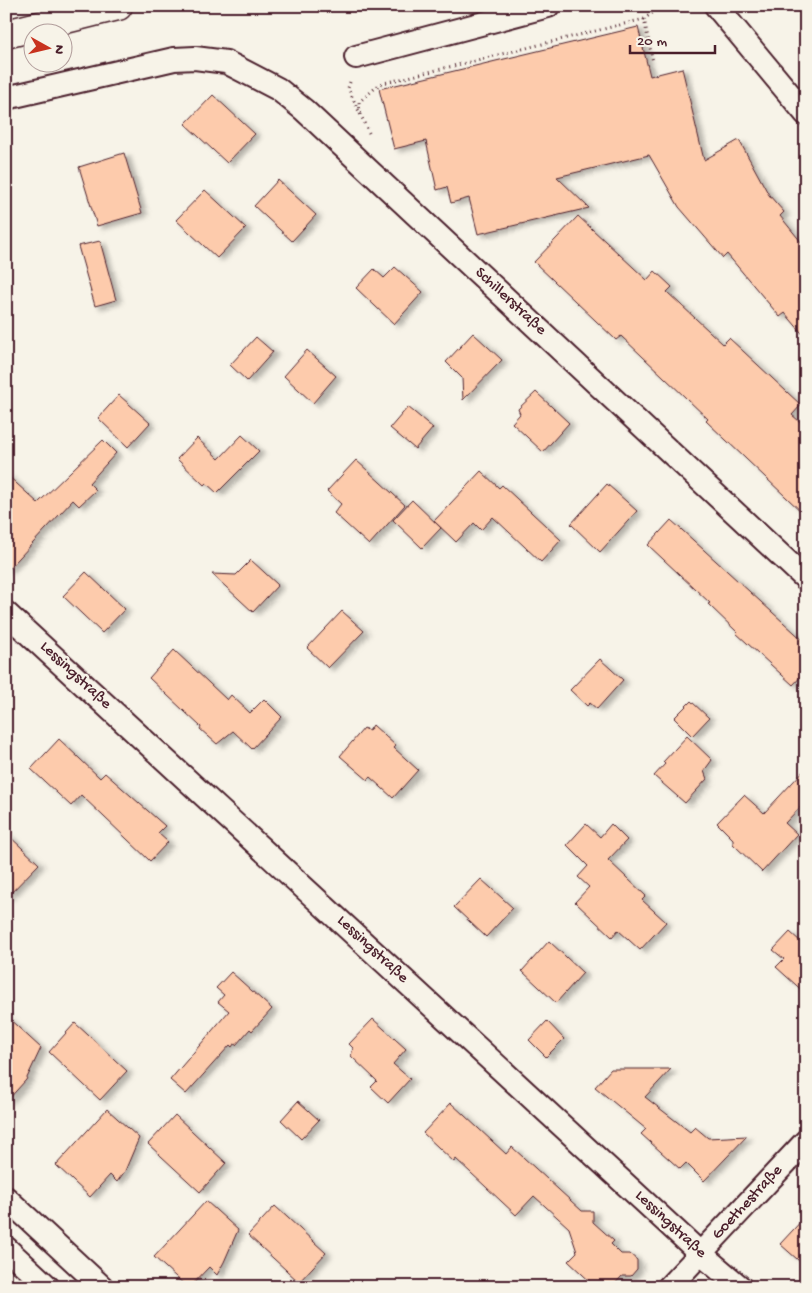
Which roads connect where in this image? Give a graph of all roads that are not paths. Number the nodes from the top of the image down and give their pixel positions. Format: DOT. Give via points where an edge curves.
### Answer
graph roads {
  1 [pos="118,6"];
  2 [pos="548,6"];
  3 [pos="716,6"];
  4 [pos="6,34"];
  5 [pos="356,57"];
  6 [pos="6,98"];
  7 [pos="806,114"];
  8 [pos="806,579"];
  9 [pos="6,613"];
  10 [pos="806,1141"];
  11 [pos="6,1198"];
  12 [pos="6,1248"];
  13 [pos="700,1253"];
  14 [pos="48,1287"];
  15 [pos="102,1287"];
  16 [pos="669,1287"];
  17 [pos="740,1287"];
  1 -- 4 [label="highway"];
  2 -- 5 [label="street"];
  3 -- 7 [label="street"];
  6 -- 8 [label="street, Schillerstraße" via="174,58 226,62 278,89"];
  9 -- 13 [label="street, Lessingstraße"];
  10 -- 13 [label="street, Goethestraße"];
  11 -- 15 [label="street"];
  12 -- 14 [label="street"];
  13 -- 16 [label="street, Goethestraße"];
  13 -- 17 [label="street, Lessingstraße"];
}
